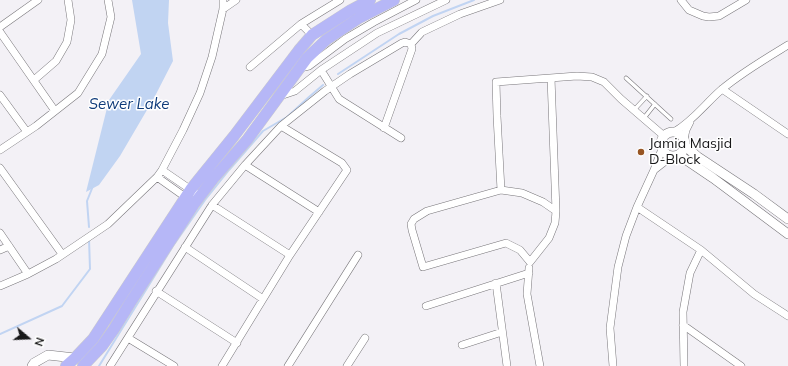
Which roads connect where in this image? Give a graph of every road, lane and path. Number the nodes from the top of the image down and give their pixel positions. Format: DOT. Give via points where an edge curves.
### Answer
graph roads {
  1 [pos="38,0"];
  2 [pos="68,0"];
  3 [pos="108,0"];
  4 [pos="223,0"];
  5 [pos="236,0"];
  6 [pos="340,0"];
  7 [pos="370,0"];
  8 [pos="394,0"];
  9 [pos="416,0"];
  10 [pos="446,0"];
  11 [pos="500,0"];
  12 [pos="681,0"];
  13 [pos="746,0"];
  14 [pos="223,9"];
  15 [pos="394,11"];
  16 [pos="399,22"];
  17 [pos="301,24"];
  18 [pos="0,27"];
  19 [pos="0,32"];
  20 [pos="312,35"];
  21 [pos="345,39"];
  22 [pos="411,44"];
  23 [pos="788,45"];
  24 [pos="353,49"];
  25 [pos="250,67"];
  26 [pos="299,68"];
  27 [pos="321,70"];
  28 [pos="551,78"];
  29 [pos="626,78"];
  30 [pos="34,80"];
  31 [pos="332,86"];
  32 [pos="722,90"];
  33 [pos="0,95"];
  34 [pos="278,96"];
  35 [pos="647,96"];
  36 [pos="655,104"];
  37 [pos="634,110"];
  38 [pos="55,111"];
  39 [pos="644,118"];
  40 [pos="671,119"];
  41 [pos="691,120"];
  42 [pos="281,126"];
  43 [pos="384,128"];
  44 [pos="787,131"];
  45 [pos="27,132"];
  46 [pos="674,132"];
  47 [pos="664,136"];
  48 [pos="401,138"];
  49 [pos="684,143"];
  50 [pos="662,149"];
  51 [pos="0,150"];
  52 [pos="675,155"];
  53 [pos="245,165"];
  54 [pos="0,168"];
  55 [pos="162,170"];
  56 [pos="654,170"];
  57 [pos="157,177"];
  58 [pos="501,190"];
  59 [pos="193,197"];
  60 [pos="212,205"];
  61 [pos="637,207"];
  62 [pos="556,211"];
  63 [pos="319,212"];
  64 [pos="788,219"];
  65 [pos="0,233"];
  66 [pos="788,234"];
  67 [pos="9,246"];
  68 [pos="185,247"];
  69 [pos="0,250"];
  70 [pos="700,250"];
  71 [pos="62,254"];
  72 [pos="290,255"];
  73 [pos="358,255"];
  74 [pos="530,262"];
  75 [pos="529,273"];
  76 [pos="28,274"];
  77 [pos="496,283"];
  78 [pos="0,286"];
  79 [pos="156,292"];
  80 [pos="263,299"];
  81 [pos="426,306"];
  82 [pos="788,316"];
  83 [pos="683,325"];
  84 [pos="502,332"];
  85 [pos="128,338"];
  86 [pos="365,338"];
  87 [pos="237,343"];
  88 [pos="462,345"];
  89 [pos="79,362"];
  90 [pos="32,366"];
  91 [pos="66,366"];
  92 [pos="110,366"];
  93 [pos="172,366"];
  94 [pos="222,366"];
  95 [pos="288,366"];
  96 [pos="347,366"];
  97 [pos="506,366"];
  98 [pos="540,366"];
  99 [pos="613,366"];
  100 [pos="684,366"];
  101 [pos="741,366"];
  1 -- 18 [label="street"];
  2 -- 30 [label="street" via="72,20 67,42 56,61"];
  3 -- 38 [label="street" via="111,17 102,54 78,93"];
  4 -- 14 [label="street"];
  5 -- 14 [label="street"];
  6 -- 17 [label="street"];
  7 -- 20 [label="main road"];
  8 -- 26 [label="main road" via="359,18 326,40"];
  9 -- 15 [label="street"];
  10 -- 16 [label="street"];
  11 -- 22 [label="street" via="460,14 422,32"];
  12 -- 13 [label="street" via="689,10 709,17 719,16"];
  14 -- 55 [label="street" via="212,57 200,93"];
  15 -- 16 [label="street"];
  15 -- 21 [label="street"];
  16 -- 24 [label="street"];
  17 -- 20 [label="street"];
  17 -- 25 [label="street"];
  19 -- 30 [label="street"];
  20 -- 59 [label="main road" via="234,136"];
  21 -- 24 [label="street"];
  21 -- 26 [label="street" via="309,66"];
  22 -- 31 [label="street" via="402,43"];
  22 -- 43 [label="street" via="412,49"];
  23 -- 32 [label="street"];
  24 -- 27 [label="street"];
  26 -- 34 [label="main road"];
  27 -- 31 [label="street"];
  27 -- 34 [label="street" via="296,91"];
  28 -- 37 [label="street" via="592,77 604,82"];
  28 -- 58 [label="street" via="496,82"];
  28 -- 62 [label="street"];
  29 -- 35 [label="lane"];
  30 -- 38 [label="street"];
  31 -- 42 [label="street"];
  31 -- 43 [label="street" via="339,99"];
  32 -- 41 [label="street"];
  32 -- 44 [label="street"];
  33 -- 45 [label="street"];
  34 -- 59 [label="main road" via="247,140 213,179"];
  35 -- 36 [label="lane"];
  35 -- 37 [label="lane"];
  36 -- 39 [label="lane"];
  36 -- 40 [label="lane"];
  37 -- 39 [label="street"];
  38 -- 45 [label="street"];
  39 -- 47 [label="street"];
  41 -- 46 [label="street"];
  41 -- 49 [label="street"];
  42 -- 53 [label="street"];
  42 -- 63 [label="street" via="342,164 347,170"];
  43 -- 48 [label="street"];
  45 -- 51 [label="street"];
  46 -- 47 [label="street"];
  46 -- 49 [label="street" via="680,134"];
  47 -- 50 [label="street" via="661,142"];
  49 -- 52 [label="street" via="684,150"];
  49 -- 64 [label="street" via="698,157"];
  50 -- 52 [label="street" via="668,155"];
  50 -- 56 [label="street"];
  52 -- 56 [label="street"];
  52 -- 66 [label="street" via="713,178"];
  53 -- 60 [label="street"];
  53 -- 63 [label="street"];
  54 -- 71 [label="street"];
  55 -- 57 [label="street"];
  55 -- 59 [label="street"];
  56 -- 61 [label="street"];
  57 -- 59 [label="street"];
  57 -- 71 [label="street" via="108,224"];
  58 -- 62 [label="street" via="522,193"];
  58 -- 74 [label="street" via="428,211 414,219 411,224 412,230 423,267 506,243 520,250"];
  59 -- 89 [label="main road"];
  60 -- 68 [label="street"];
  60 -- 72 [label="street"];
  61 -- 70 [label="street"];
  61 -- 99 [label="street" via="618,267 610,328"];
  62 -- 74 [label="street" via="555,223 549,238"];
  63 -- 72 [label="street"];
  65 -- 67 [label="street"];
  67 -- 69 [label="street"];
  67 -- 76 [label="street"];
  68 -- 79 [label="street"];
  68 -- 80 [label="street"];
  70 -- 82 [label="street" via="754,294"];
  70 -- 83 [label="street" via="690,273"];
  71 -- 76 [label="street"];
  72 -- 80 [label="street"];
  73 -- 95 [label="street"];
  74 -- 75 [label="street"];
  75 -- 77 [label="street"];
  75 -- 98 [label="street" via="527,294"];
  76 -- 78 [label="street"];
  77 -- 81 [label="street"];
  77 -- 84 [label="street"];
  79 -- 85 [label="street"];
  79 -- 87 [label="street"];
  80 -- 87 [label="street"];
  83 -- 100 [label="street"];
  83 -- 101 [label="street"];
  84 -- 88 [label="street"];
  84 -- 97 [label="street"];
  85 -- 92 [label="street"];
  85 -- 93 [label="street"];
  86 -- 96 [label="street"];
  87 -- 94 [label="street"];
  89 -- 90 [label="street" via="48,355"];
  89 -- 91 [label="main road"];
}
